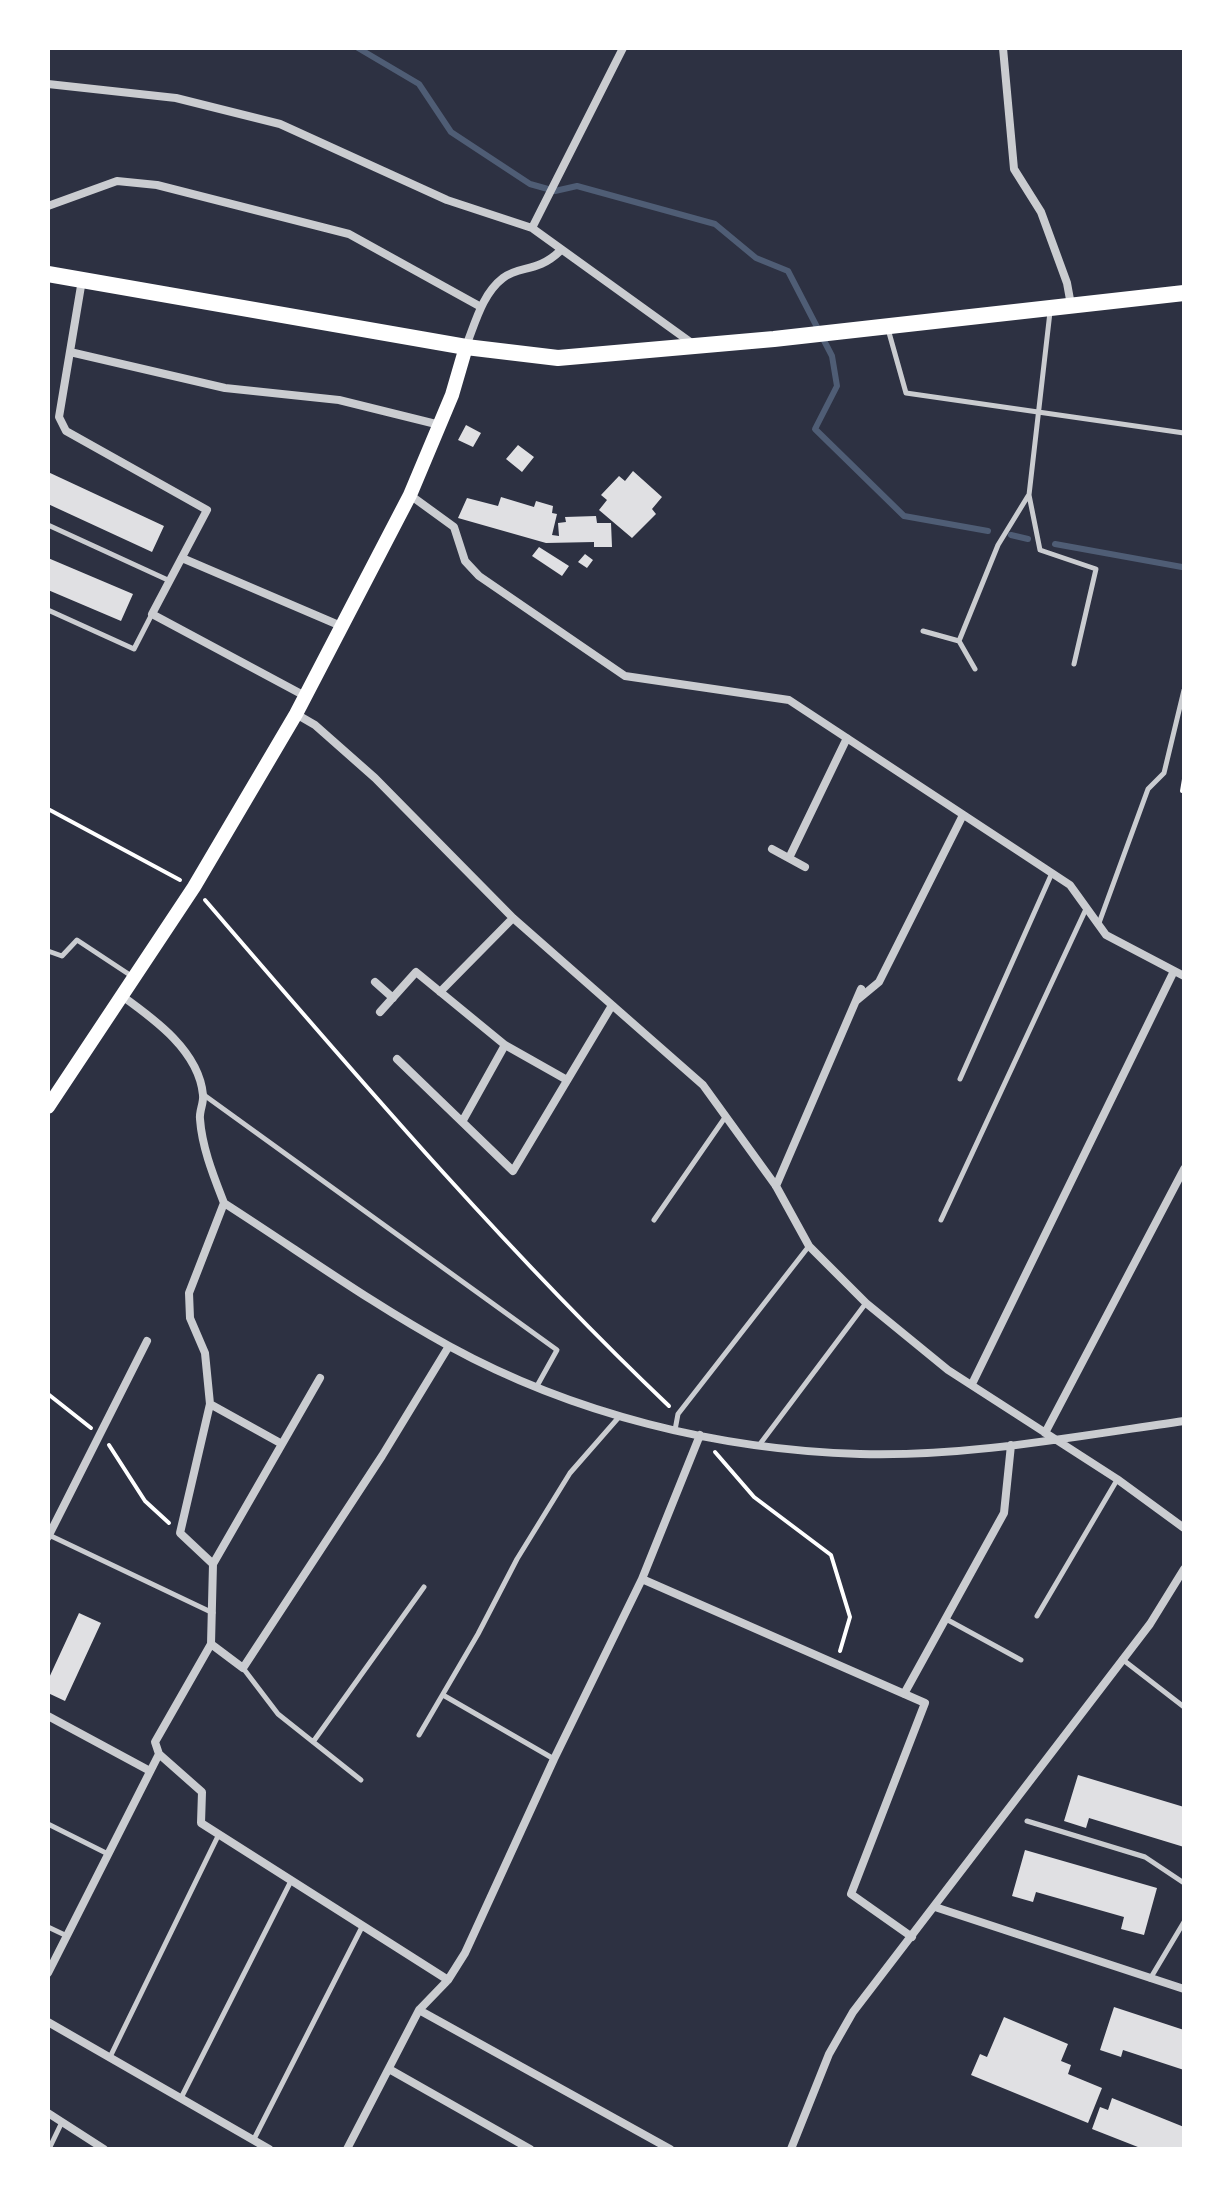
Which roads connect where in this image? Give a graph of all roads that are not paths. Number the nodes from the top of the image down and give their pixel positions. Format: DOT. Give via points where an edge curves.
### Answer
graph roads {
  1 [pos="623,48"];
  2 [pos="1003,48"];
  3 [pos="48,84"];
  4 [pos="48,206"];
  5 [pos="532,228"];
  6 [pos="560,251"];
  7 [pos="48,274"];
  8 [pos="82,279"];
  9 [pos="1184,293"];
  10 [pos="1071,305"];
  11 [pos="481,307"];
  12 [pos="1050,307"];
  13 [pos="887,325"];
  14 [pos="695,346"];
  15 [pos="466,347"];
  16 [pos="70,352"];
  17 [pos="1038,412"];
  18 [pos="440,425"];
  19 [pos="1184,433"];
  20 [pos="410,495"];
  21 [pos="1029,495"];
  22 [pos="48,525"];
  23 [pos="182,558"];
  24 [pos="170,581"];
  25 [pos="48,610"];
  26 [pos="152,614"];
  27 [pos="341,626"];
  28 [pos="923,631"];
  29 [pos="959,641"];
  30 [pos="1074,664"];
  31 [pos="975,669"];
  32 [pos="1184,690"];
  33 [pos="305,696"];
  34 [pos="296,714"];
  35 [pos="847,738"];
  36 [pos="963,815"];
  37 [pos="772,849"];
  38 [pos="789,858"];
  39 [pos="805,867"];
  40 [pos="1052,872"];
  41 [pos="1087,908"];
  42 [pos="513,918"];
  43 [pos="1098,924"];
  44 [pos="48,951"];
  45 [pos="1174,971"];
  46 [pos="1184,976"];
  47 [pos="134,977"];
  48 [pos="375,982"];
  49 [pos="861,989"];
  50 [pos="440,992"];
  51 [pos="122,996"];
  52 [pos="393,998"];
  53 [pos="856,1001"];
  54 [pos="611,1007"];
  55 [pos="380,1012"];
  56 [pos="505,1045"];
  57 [pos="397,1059"];
  58 [pos="960,1079"];
  59 [pos="567,1080"];
  60 [pos="203,1095"];
  61 [pos="48,1107"];
  62 [pos="726,1115"];
  63 [pos="462,1122"];
  64 [pos="1184,1169"];
  65 [pos="776,1186"];
  66 [pos="224,1203"];
  67 [pos="654,1220"];
  68 [pos="941,1220"];
  69 [pos="809,1246"];
  70 [pos="866,1303"];
  71 [pos="147,1341"];
  72 [pos="449,1346"];
  73 [pos="320,1378"];
  74 [pos="972,1384"];
  75 [pos="536,1387"];
  76 [pos="210,1404"];
  77 [pos="619,1417"];
  78 [pos="1184,1421"];
  79 [pos="675,1430"];
  80 [pos="1045,1433"];
  81 [pos="700,1435"];
  82 [pos="1054,1439"];
  83 [pos="282,1444"];
  84 [pos="760,1444"];
  85 [pos="1011,1445"];
  86 [pos="1117,1479"];
  87 [pos="1184,1528"];
  88 [pos="48,1536"];
  89 [pos="213,1564"];
  90 [pos="1184,1569"];
  91 [pos="642,1579"];
  92 [pos="424,1587"];
  93 [pos="214,1614"];
  94 [pos="1037,1616"];
  95 [pos="946,1619"];
  96 [pos="211,1644"];
  97 [pos="1122,1659"];
  98 [pos="1021,1660"];
  99 [pos="243,1668"];
  100 [pos="904,1694"];
  101 [pos="443,1695"];
  102 [pos="1184,1707"];
  103 [pos="48,1716"];
  104 [pos="419,1735"];
  105 [pos="313,1742"];
  106 [pos="159,1754"];
  107 [pos="554,1759"];
  108 [pos="150,1771"];
  109 [pos="361,1780"];
  110 [pos="1027,1821"];
  111 [pos="48,1824"];
  112 [pos="218,1836"];
  113 [pos="108,1854"];
  114 [pos="291,1881"];
  115 [pos="1184,1883"];
  116 [pos="935,1907"];
  117 [pos="1184,1922"];
  118 [pos="48,1927"];
  119 [pos="362,1927"];
  120 [pos="67,1936"];
  121 [pos="912,1937"];
  122 [pos="48,1973"];
  123 [pos="1150,1979"];
  124 [pos="448,1980"];
  125 [pos="1184,1989"];
  126 [pos="419,2010"];
  127 [pos="48,2022"];
  128 [pos="109,2057"];
  129 [pos="389,2069"];
  130 [pos="181,2098"];
  131 [pos="48,2113"];
  132 [pos="62,2122"];
  133 [pos="254,2140"];
  134 [pos="49,2149"];
  135 [pos="104,2149"];
  136 [pos="269,2149"];
  137 [pos="347,2149"];
  138 [pos="530,2149"];
  139 [pos="670,2149"];
  140 [pos="791,2149"];
  1 -- 5 [label="street"];
  2 -- 10 [label="street" via="1014,169 1041,212"];
  3 -- 5 [label="street" via="176,98 280,124 447,200"];
  4 -- 11 [label="street" via="117,181 157,185 349,234"];
  5 -- 6 [label="street"];
  6 -- 11 [label="street" via="545,265 503,277"];
  6 -- 14 [label="street"];
  7 -- 8 [label="main road"];
  8 -- 15 [label="main road"];
  8 -- 16 [label="street"];
  9 -- 10 [label="main road"];
  10 -- 12 [label="main road"];
  11 -- 15 [label="street"];
  12 -- 13 [label="main road"];
  12 -- 17 [label="lane"];
  13 -- 14 [label="main road"];
  13 -- 17 [label="lane" via="906,393"];
  14 -- 15 [label="main road" via="558,358"];
  15 -- 18 [label="main road"];
  16 -- 18 [label="street" via="225,388 339,400"];
  16 -- 23 [label="street" via="59,417 66,431 207,510"];
  17 -- 19 [label="lane"];
  17 -- 21 [label="lane"];
  18 -- 20 [label="main road"];
  20 -- 27 [label="main road"];
  20 -- 35 [label="street" via="454,527 465,561 479,576 625,676 789,700"];
  21 -- 29 [label="lane" via="998,545"];
  21 -- 30 [label="lane" via="1040,550 1096,569"];
  22 -- 24 [label="lane"];
  23 -- 24 [label="street"];
  23 -- 27 [label="street"];
  24 -- 26 [label="street"];
  25 -- 26 [label="lane" via="134,649"];
  26 -- 33 [label="street"];
  27 -- 33 [label="main road"];
  28 -- 29 [label="lane"];
  29 -- 31 [label="lane"];
  32 -- 43 [label="lane" via="1164,773 1148,789"];
  33 -- 34 [label="main road"];
  34 -- 42 [label="street" via="375,778"];
  34 -- 47 [label="main road"];
  35 -- 36 [label="street"];
  35 -- 38 [label="street"];
  36 -- 40 [label="street"];
  36 -- 53 [label="street" via="879,982"];
  37 -- 38 [label="street"];
  38 -- 39 [label="street"];
  40 -- 41 [label="street"];
  40 -- 58 [label="lane"];
  41 -- 43 [label="street"];
  41 -- 68 [label="lane"];
  42 -- 50 [label="street"];
  42 -- 54 [label="street"];
  43 -- 45 [label="street" via="1106,935"];
  44 -- 47 [label="lane" via="62,956 77,940"];
  45 -- 46 [label="street"];
  45 -- 74 [label="street"];
  47 -- 51 [label="main road"];
  48 -- 52 [label="street"];
  49 -- 53 [label="street"];
  50 -- 52 [label="street" via="416,972"];
  50 -- 56 [label="street"];
  51 -- 60 [label="street" via="157,1022 189,1058"];
  51 -- 61 [label="main road"];
  52 -- 55 [label="street"];
  53 -- 65 [label="street"];
  54 -- 59 [label="street"];
  54 -- 62 [label="street" via="657,1041"];
  56 -- 59 [label="street"];
  56 -- 63 [label="street"];
  57 -- 63 [label="street"];
  59 -- 63 [label="street" via="513,1171"];
  60 -- 66 [label="street" via="200,1119"];
  60 -- 75 [label="lane" via="557,1350"];
  62 -- 65 [label="street"];
  62 -- 67 [label="lane"];
  64 -- 80 [label="street"];
  65 -- 69 [label="street"];
  66 -- 72 [label="street"];
  66 -- 76 [label="street" via="189,1293 190,1318 205,1353"];
  69 -- 70 [label="street"];
  69 -- 79 [label="lane" via="678,1414"];
  70 -- 74 [label="street"];
  70 -- 84 [label="lane"];
  71 -- 88 [label="street"];
  72 -- 75 [label="street"];
  72 -- 99 [label="street"];
  73 -- 83 [label="street"];
  74 -- 80 [label="street"];
  75 -- 77 [label="street"];
  76 -- 83 [label="street"];
  76 -- 89 [label="street" via="180,1533"];
  77 -- 79 [label="street"];
  77 -- 101 [label="lane" via="570,1473"];
  78 -- 82 [label="street"];
  79 -- 81 [label="street"];
  80 -- 82 [label="street"];
  81 -- 84 [label="street"];
  81 -- 91 [label="street"];
  82 -- 85 [label="street"];
  82 -- 86 [label="street"];
  83 -- 89 [label="street"];
  84 -- 85 [label="street" via="860,1454"];
  85 -- 95 [label="street" via="1004,1513"];
  86 -- 87 [label="street"];
  86 -- 94 [label="lane"];
  88 -- 93 [label="lane"];
  89 -- 93 [label="street"];
  90 -- 97 [label="street"];
  91 -- 100 [label="street"];
  91 -- 107 [label="street"];
  92 -- 105 [label="lane"];
  93 -- 96 [label="street"];
  95 -- 98 [label="lane"];
  95 -- 100 [label="street"];
  96 -- 99 [label="street"];
  96 -- 106 [label="street" via="155,1742"];
  97 -- 102 [label="lane"];
  97 -- 116 [label="street"];
  99 -- 105 [label="lane" via="278,1714"];
  100 -- 121 [label="street" via="925,1703 851,1894"];
  101 -- 104 [label="lane"];
  101 -- 107 [label="lane"];
  103 -- 108 [label="street"];
  105 -- 109 [label="lane"];
  106 -- 108 [label="street"];
  106 -- 112 [label="street" via="202,1792 201,1823"];
  107 -- 124 [label="street"];
  108 -- 113 [label="street"];
  110 -- 115 [label="lane" via="1145,1857"];
  111 -- 113 [label="lane"];
  112 -- 114 [label="street"];
  112 -- 128 [label="lane"];
  113 -- 120 [label="street"];
  114 -- 119 [label="street"];
  114 -- 130 [label="lane"];
  116 -- 121 [label="street"];
  116 -- 123 [label="street"];
  117 -- 123 [label="lane"];
  118 -- 120 [label="lane"];
  119 -- 124 [label="street"];
  119 -- 133 [label="lane"];
  120 -- 122 [label="street"];
  121 -- 140 [label="street" via="853,2012 829,2054"];
  123 -- 125 [label="street"];
  124 -- 126 [label="street"];
  126 -- 129 [label="street"];
  126 -- 139 [label="street"];
  127 -- 128 [label="street"];
  128 -- 130 [label="street"];
  129 -- 137 [label="street"];
  129 -- 138 [label="street"];
  130 -- 133 [label="street"];
  131 -- 132 [label="street"];
  132 -- 134 [label="lane"];
  132 -- 135 [label="street"];
  133 -- 136 [label="street"];
}
